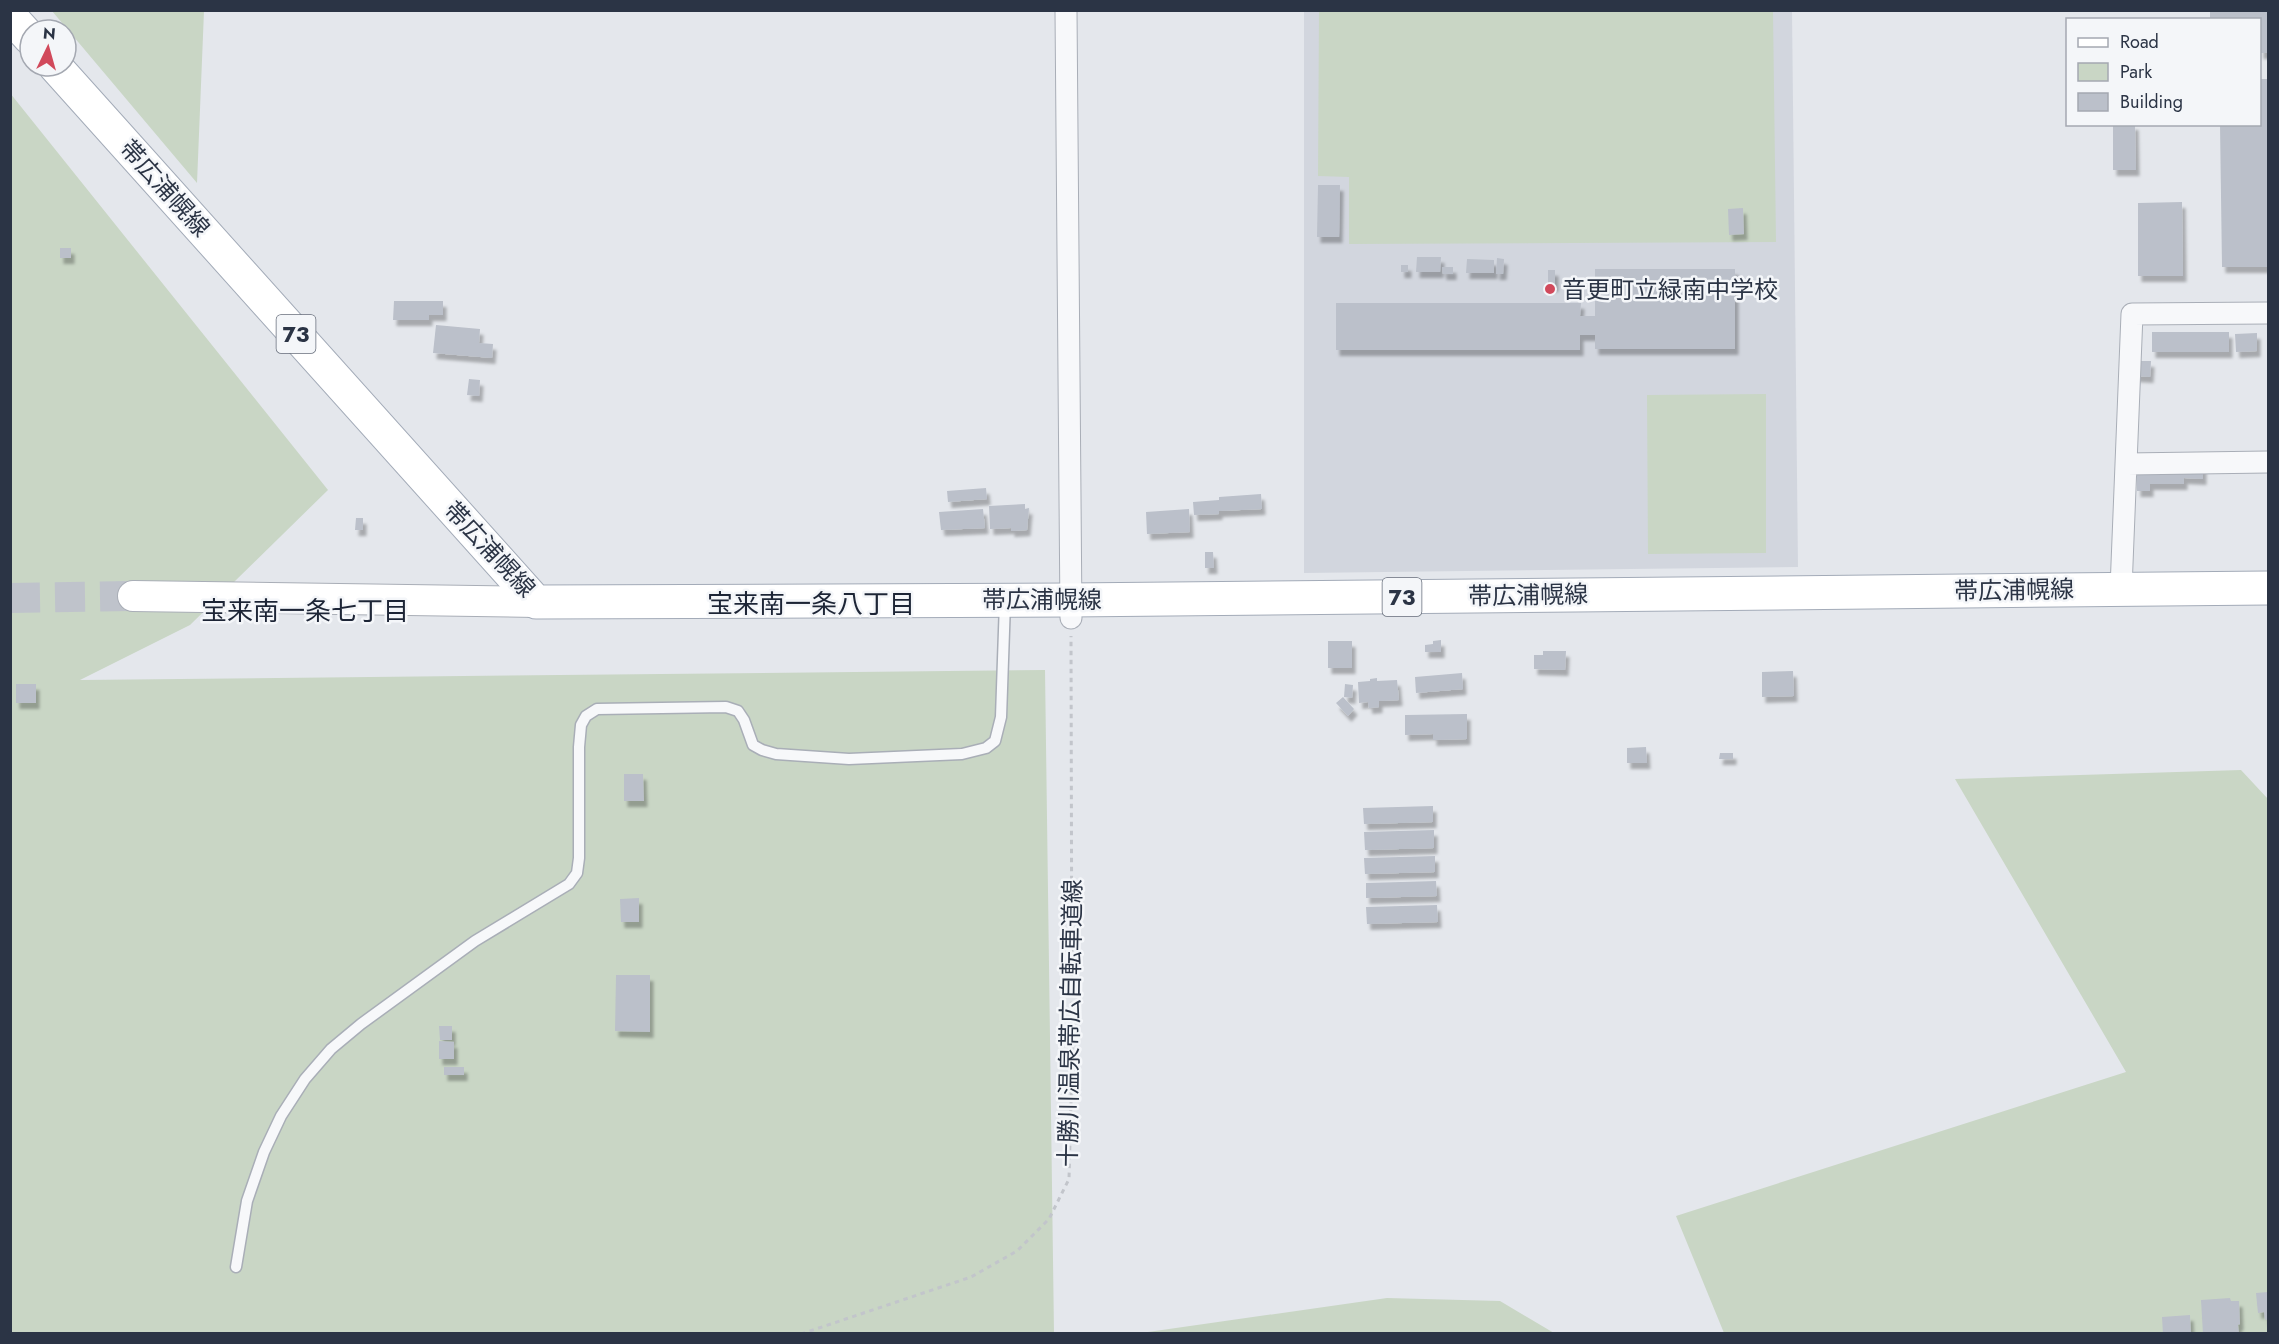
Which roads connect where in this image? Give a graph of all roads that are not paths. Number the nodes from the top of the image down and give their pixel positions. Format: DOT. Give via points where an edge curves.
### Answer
graph roads {
  1 [pos="1066,10"];
  2 [pos="66,78"];
  3 [pos="2268,313"];
  4 [pos="2268,462"];
  5 [pos="2127,464"];
  6 [pos="2268,588"];
  7 [pos="2121,589"];
  8 [pos="134,596"];
  9 [pos="1005,599"];
  10 [pos="536,602"];
  11 [pos="1071,609"];
  12 [pos="236,1267"];
  1 -- 11 [label="street"];
  2 -- 10 [label="main road, 帯広浦幌線 / 73"];
  3 -- 5 [label="street" via="2132,314"];
  4 -- 5 [label="street"];
  5 -- 7 [label="street"];
  6 -- 7 [label="main road, 帯広浦幌線 / 73"];
  7 -- 11 [label="main road, 帯広浦幌線 / 73"];
  8 -- 10 [label="main road"];
  9 -- 10 [label="main road, 帯広浦幌線 / 73"];
  9 -- 11 [label="main road, 帯広浦幌線 / 73"];
  9 -- 12 [label="lane" via="1001,717 995,741 986,748 962,754 849,759 776,754 753,745 738,711 726,707 597,709 586,716 579,747 578,873 569,884 475,941 330,1049 287,1107 264,1152 247,1202"];
}
